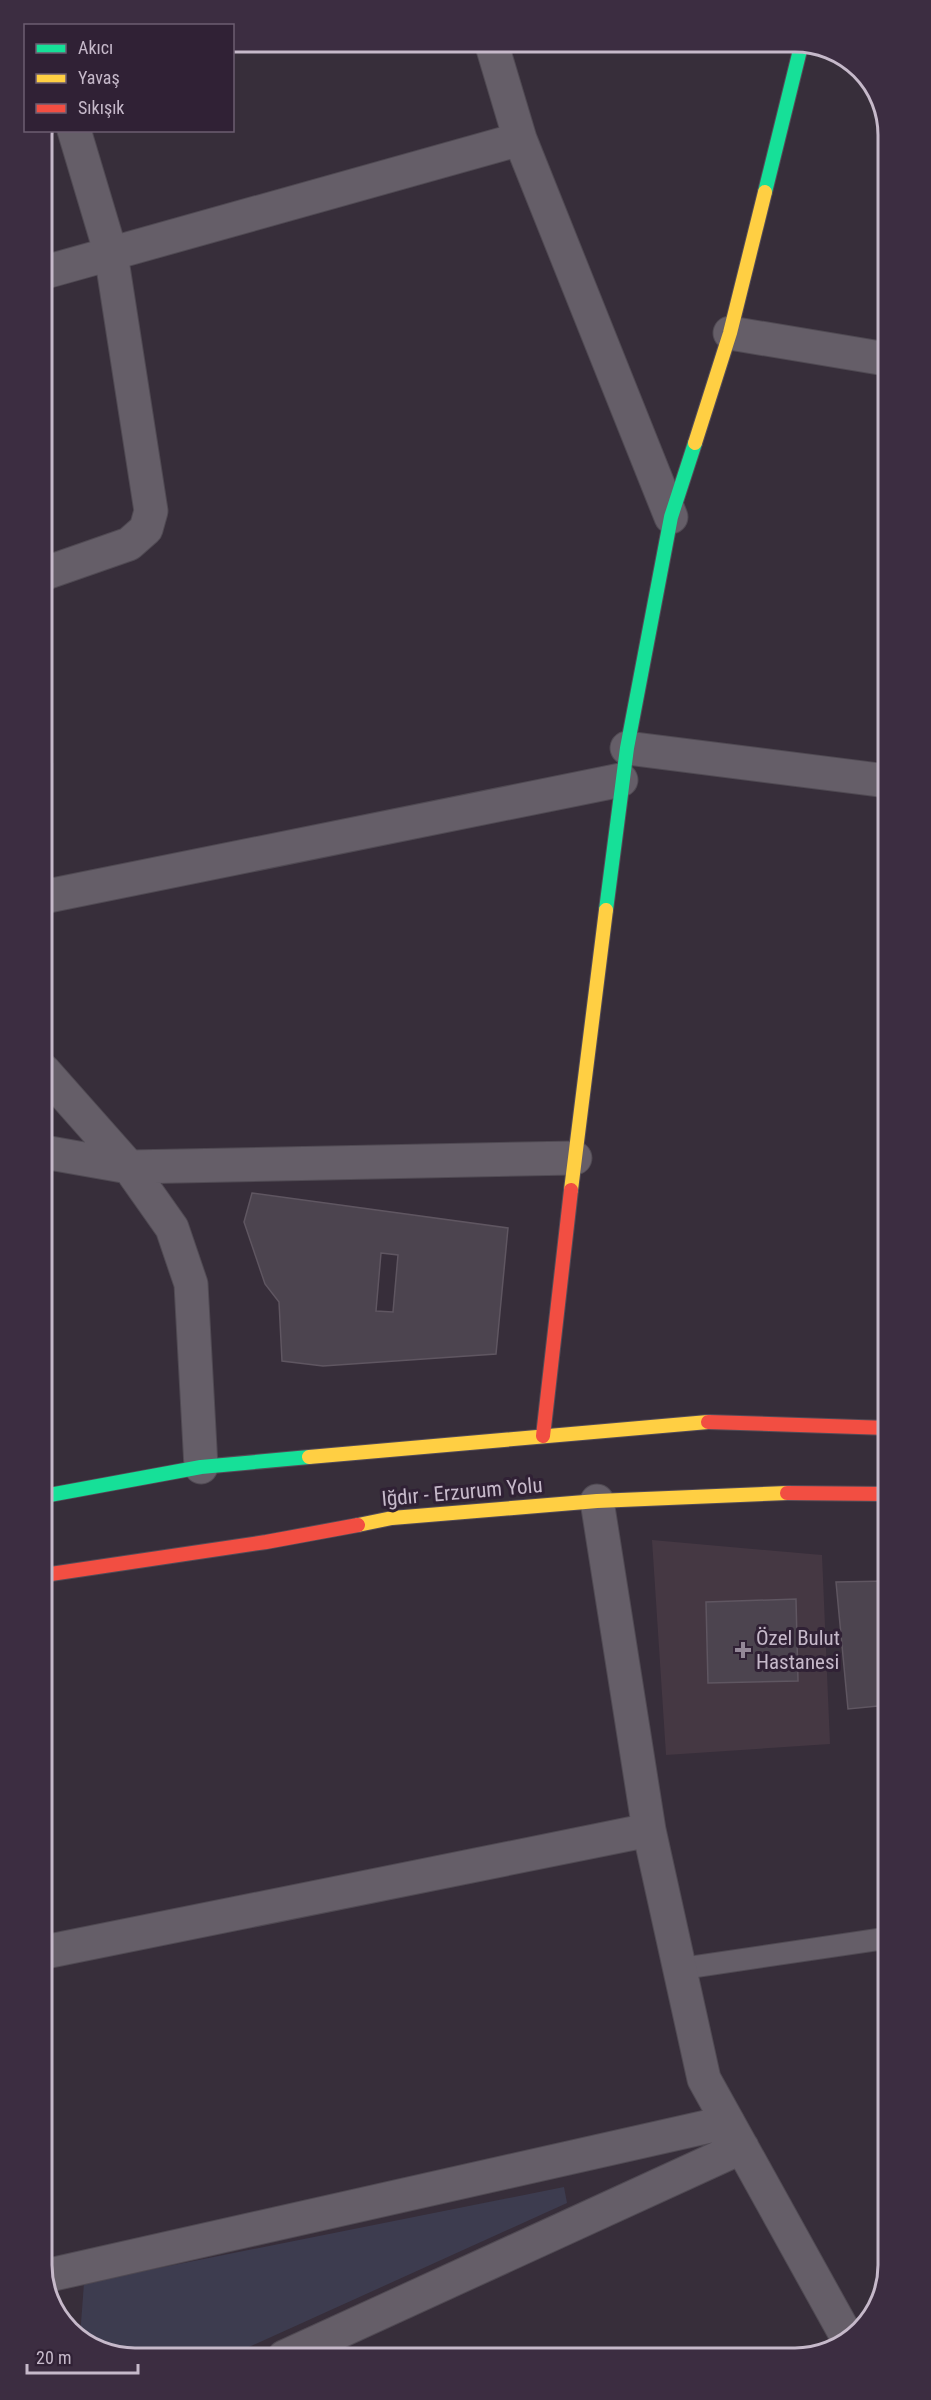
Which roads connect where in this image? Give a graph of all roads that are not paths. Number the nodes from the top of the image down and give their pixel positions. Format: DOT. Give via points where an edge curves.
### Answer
graph roads {
  1 [pos="494,53"];
  2 [pos="799,53"];
  3 [pos="75,132"];
  4 [pos="520,139"];
  5 [pos="111,254"];
  6 [pos="53,270"];
  7 [pos="730,333"];
  8 [pos="878,358"];
  9 [pos="671,517"];
  10 [pos="53,571"];
  11 [pos="627,748"];
  12 [pos="621,780"];
  13 [pos="878,780"];
  14 [pos="53,895"];
  15 [pos="53,1081"];
  16 [pos="53,1154"];
  17 [pos="575,1158"];
  18 [pos="129,1167"];
  19 [pos="878,1428"];
  20 [pos="543,1436"];
  21 [pos="201,1467"];
  22 [pos="52,1494"];
  23 [pos="878,1494"];
  24 [pos="597,1501"];
  25 [pos="52,1574"];
  26 [pos="649,1830"];
  27 [pos="878,1939"];
  28 [pos="52,1951"];
  29 [pos="679,1969"];
  30 [pos="735,2134"];
  31 [pos="53,2274"];
  32 [pos="844,2332"];
  33 [pos="304,2347"];
  1 -- 4 [label="street"];
  2 -- 7 [label="main road"];
  3 -- 5 [label="street"];
  4 -- 5 [label="street"];
  4 -- 9 [label="street"];
  5 -- 6 [label="street"];
  5 -- 10 [label="street" via="151,511 139,538"];
  7 -- 8 [label="street"];
  7 -- 9 [label="main road"];
  9 -- 11 [label="main road"];
  11 -- 12 [label="main road"];
  11 -- 13 [label="street"];
  12 -- 14 [label="street"];
  12 -- 17 [label="main road"];
  15 -- 18 [label="street"];
  16 -- 18 [label="street"];
  17 -- 18 [label="street"];
  17 -- 20 [label="main road"];
  18 -- 21 [label="street" via="172,1228 191,1284"];
  19 -- 20 [label="main road" via="710,1422"];
  20 -- 21 [label="main road"];
  21 -- 22 [label="main road"];
  23 -- 24 [label="main road, Iğdır - Erzurum Yolu" via="804,1492"];
  24 -- 25 [label="main road, Iğdır - Erzurum Yolu" via="392,1518 267,1542"];
  24 -- 26 [label="street"];
  26 -- 28 [label="street"];
  26 -- 29 [label="street"];
  27 -- 29 [label="lane"];
  29 -- 30 [label="street" via="704,2079"];
  30 -- 31 [label="street"];
  30 -- 32 [label="street"];
  30 -- 33 [label="street"];
}
